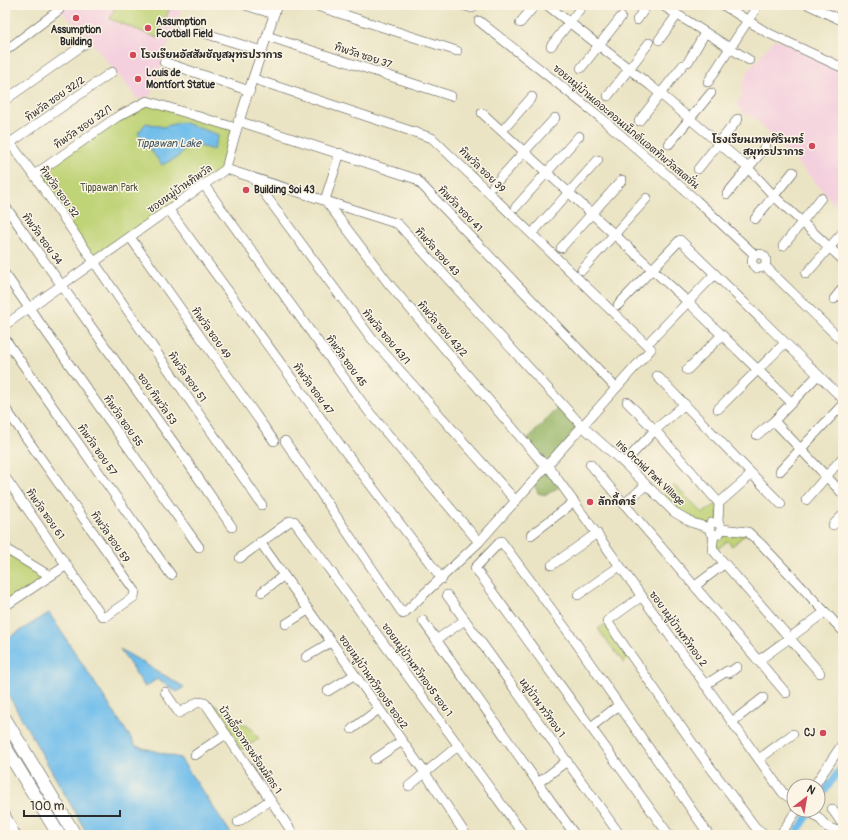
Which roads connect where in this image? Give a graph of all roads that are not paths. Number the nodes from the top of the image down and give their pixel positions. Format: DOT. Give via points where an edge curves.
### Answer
graph roads {
  1 [pos="245,5"];
  2 [pos="314,5"];
  3 [pos="462,5"];
  4 [pos="535,5"];
  5 [pos="547,5"];
  6 [pos="583,5"];
  7 [pos="647,5"];
  8 [pos="662,5"];
  9 [pos="723,5"];
  10 [pos="758,5"];
  11 [pos="810,5"];
  12 [pos="472,8"];
  13 [pos="59,10"];
  14 [pos="276,10"];
  15 [pos="678,15"];
  16 [pos="621,17"];
  17 [pos="637,20"];
  18 [pos="479,21"];
  19 [pos="747,21"];
  20 [pos="843,21"];
  21 [pos="570,22"];
  22 [pos="520,23"];
  23 [pos="181,26"];
  24 [pos="706,33"];
  25 [pos="267,36"];
  26 [pos="659,40"];
  27 [pos="86,43"];
  28 [pos="649,43"];
  29 [pos="550,46"];
  30 [pos="599,46"];
  31 [pos="729,48"];
  32 [pos="5,51"];
  33 [pos="262,51"];
  34 [pos="457,51"];
  35 [pos="749,60"];
  36 [pos="164,62"];
  37 [pos="581,68"];
  38 [pos="843,68"];
  39 [pos="629,69"];
  40 [pos="112,72"];
  41 [pos="254,79"];
  42 [pos="708,82"];
  43 [pos="250,91"];
  44 [pos="711,93"];
  45 [pos="660,94"];
  46 [pos="451,96"];
  47 [pos="608,96"];
  48 [pos="532,97"];
  49 [pos="5,100"];
  50 [pos="147,101"];
  51 [pos="482,113"];
  52 [pos="555,118"];
  53 [pos="689,119"];
  54 [pos="738,119"];
  55 [pos="639,121"];
  56 [pos="237,124"];
  57 [pos="502,131"];
  58 [pos="579,136"];
  59 [pos="8,140"];
  60 [pos="669,144"];
  61 [pos="719,144"];
  62 [pos="766,146"];
  63 [pos="524,152"];
  64 [pos="340,154"];
  65 [pos="598,160"];
  66 [pos="748,168"];
  67 [pos="226,169"];
  68 [pos="698,169"];
  69 [pos="547,172"];
  70 [pos="793,172"];
  71 [pos="34,175"];
  72 [pos="252,177"];
  73 [pos="622,180"];
  74 [pos="204,185"];
  75 [pos="493,186"];
  76 [pos="569,193"];
  77 [pos="727,194"];
  78 [pos="774,196"];
  79 [pos="647,198"];
  80 [pos="820,198"];
  81 [pos="325,200"];
  82 [pos="5,206"];
  83 [pos="516,207"];
  84 [pos="169,210"];
  85 [pos="592,214"];
  86 [pos="755,219"];
  87 [pos="801,222"];
  88 [pos="536,229"];
  89 [pos="843,232"];
  90 [pos="615,234"];
  91 [pos="130,237"];
  92 [pos="783,246"];
  93 [pos="829,247"];
  94 [pos="561,248"];
  95 [pos="843,260"];
  96 [pos="94,262"];
  97 [pos="652,269"];
  98 [pos="582,270"];
  99 [pos="5,274"];
  100 [pos="714,274"];
  101 [pos="806,274"];
  102 [pos="62,285"];
  103 [pos="843,288"];
  104 [pos="834,299"];
  105 [pos="688,302"];
  106 [pos="618,305"];
  107 [pos="30,308"];
  108 [pos="5,325"];
  109 [pos="722,335"];
  110 [pos="5,339"];
  111 [pos="652,340"];
  112 [pos="843,342"];
  113 [pos="785,343"];
  114 [pos="687,370"];
  115 [pos="758,370"];
  116 [pos="657,376"];
  117 [pos="817,376"];
  118 [pos="616,388"];
  119 [pos="843,400"];
  120 [pos="627,402"];
  121 [pos="792,403"];
  122 [pos="685,404"];
  123 [pos="843,404"];
  124 [pos="5,408"];
  125 [pos="718,410"];
  126 [pos="774,421"];
  127 [pos="582,426"];
  128 [pos="655,430"];
  129 [pos="757,435"];
  130 [pos="285,441"];
  131 [pos="274,442"];
  132 [pos="801,451"];
  133 [pos="843,457"];
  134 [pos="624,463"];
  135 [pos="590,464"];
  136 [pos="548,466"];
  137 [pos="780,471"];
  138 [pos="752,474"];
  139 [pos="5,477"];
  140 [pos="826,477"];
  141 [pos="646,485"];
  142 [pos="843,494"];
  143 [pos="806,500"];
  144 [pos="516,501"];
  145 [pos="574,502"];
  146 [pos="719,503"];
  147 [pos="624,504"];
  148 [pos="781,504"];
  149 [pos="262,505"];
  150 [pos="843,515"];
  151 [pos="833,525"];
  152 [pos="720,526"];
  153 [pos="232,527"];
  154 [pos="711,531"];
  155 [pos="596,533"];
  156 [pos="531,535"];
  157 [pos="260,542"];
  158 [pos="479,542"];
  159 [pos="5,545"];
  160 [pos="199,547"];
  161 [pos="240,558"];
  162 [pos="724,564"];
  163 [pos="67,565"];
  164 [pos="552,565"];
  165 [pos="620,566"];
  166 [pos="171,575"];
  167 [pos="50,576"];
  168 [pos="283,576"];
  169 [pos="442,579"];
  170 [pos="695,586"];
  171 [pos="262,592"];
  172 [pos="447,595"];
  173 [pos="578,595"];
  174 [pos="642,596"];
  175 [pos="7,601"];
  176 [pos="308,610"];
  177 [pos="825,612"];
  178 [pos="465,620"];
  179 [pos="423,621"];
  180 [pos="286,624"];
  181 [pos="843,631"];
  182 [pos="790,639"];
  183 [pos="436,640"];
  184 [pos="331,642"];
  185 [pos="306,657"];
  186 [pos="758,661"];
  187 [pos="737,667"];
  188 [pos="820,673"];
  189 [pos="354,674"];
  190 [pos="706,685"];
  191 [pos="328,691"];
  192 [pos="165,692"];
  193 [pos="786,693"];
  194 [pos="763,698"];
  195 [pos="619,705"];
  196 [pos="379,709"];
  197 [pos="5,719"];
  198 [pos="732,722"];
  199 [pos="591,727"];
  200 [pos="352,729"];
  201 [pos="226,734"];
  202 [pos="793,734"];
  203 [pos="402,742"];
  204 [pos="843,743"];
  205 [pos="459,745"];
  206 [pos="5,747"];
  207 [pos="195,755"];
  208 [pos="375,759"];
  209 [pos="759,759"];
  210 [pos="567,761"];
  211 [pos="425,774"];
  212 [pos="819,778"];
  213 [pos="538,783"];
  214 [pos="409,786"];
  215 [pos="786,795"];
  216 [pos="270,800"];
  217 [pos="832,810"];
  218 [pos="5,814"];
  219 [pos="792,818"];
  220 [pos="818,818"];
  221 [pos="238,822"];
  222 [pos="843,825"];
  223 [pos="8,827"];
  224 [pos="825,831"];
  225 [pos="843,833"];
  226 [pos="16,835"];
  227 [pos="58,835"];
  228 [pos="75,835"];
  229 [pos="294,835"];
  230 [pos="466,835"];
  231 [pos="524,835"];
  232 [pos="575,835"];
  233 [pos="620,835"];
  234 [pos="669,835"];
  235 [pos="709,835"];
  236 [pos="766,835"];
  237 [pos="780,835"];
  1 -- 14 [label="street"];
  2 -- 34 [label="street"];
  3 -- 12 [label="street"];
  4 -- 22 [label="street"];
  5 -- 21 [label="street"];
  6 -- 21 [label="street"];
  7 -- 17 [label="street"];
  8 -- 15 [label="street"];
  9 -- 19 [label="street"];
  10 -- 19 [label="street"];
  11 -- 20 [label="street"];
  13 -- 32 [label="street"];
  14 -- 25 [label="street, ซอยหมู่บ้านทิพวัล"];
  15 -- 24 [label="street"];
  15 -- 26 [label="street"];
  16 -- 30 [label="street"];
  18 -- 112 [label="street, ซอยหมู่บ้านเดอะคอนเน็กต์แอตทิพวัลสเตชั่น" via="600,117 696,200 755,255 752,262 754,266 765,266"];
  19 -- 31 [label="street"];
  19 -- 38 [label="street"];
  21 -- 29 [label="street"];
  21 -- 30 [label="street"];
  23 -- 33 [label="street"];
  24 -- 31 [label="street"];
  24 -- 45 [label="street" via="686,63"];
  25 -- 33 [label="street, ซอยหมู่บ้านทิพวัล"];
  25 -- 46 [label="street, ทิพวัล ซอย 37"];
  27 -- 49 [label="street"];
  28 -- 39 [label="street"];
  30 -- 37 [label="street"];
  30 -- 39 [label="street"];
  31 -- 35 [label="street"];
  31 -- 42 [label="street"];
  33 -- 41 [label="street, ซอยหมู่บ้านทิพวัล"];
  36 -- 43 [label="street"];
  39 -- 45 [label="street"];
  39 -- 47 [label="street"];
  40 -- 59 [label="street, ทิพวัล ซอย 32/2"];
  41 -- 43 [label="street, ซอยหมู่บ้านทิพวัล"];
  41 -- 118 [label="street, ทิพวัล ซอย 39" via="432,138 651,350"];
  43 -- 56 [label="street, ซอยหมู่บ้านทิพวัล"];
  44 -- 53 [label="street"];
  45 -- 53 [label="street"];
  45 -- 55 [label="street"];
  48 -- 57 [label="street"];
  50 -- 56 [label="street, ทิพวัล ซอย 41"];
  50 -- 71 [label="street, ทิพวัล ซอย 32/1" via="117,117"];
  51 -- 57 [label="street"];
  52 -- 63 [label="street"];
  53 -- 60 [label="street"];
  53 -- 61 [label="street"];
  54 -- 61 [label="street"];
  56 -- 64 [label="street, ทิพวัล ซอย 41"];
  56 -- 67 [label="street, ซอยหมู่บ้านทิพวัล"];
  57 -- 63 [label="street"];
  58 -- 69 [label="street"];
  59 -- 71 [label="street, ทิพวัล ซอย 32"];
  61 -- 66 [label="street"];
  61 -- 68 [label="street"];
  62 -- 66 [label="street"];
  63 -- 69 [label="street"];
  63 -- 75 [label="street"];
  64 -- 81 [label="street"];
  64 -- 118 [label="street, ทิพวัล ซอย 41" via="416,179"];
  65 -- 76 [label="street"];
  66 -- 77 [label="street"];
  66 -- 78 [label="street"];
  67 -- 72 [label="street, ทิพวัล ซอย 43"];
  67 -- 74 [label="street, ซอยหมู่บ้านทิพวัล"];
  69 -- 76 [label="street"];
  69 -- 83 [label="street"];
  70 -- 78 [label="street"];
  71 -- 96 [label="street, ทิพวัล ซอย 32"];
  72 -- 81 [label="street, ทิพวัล ซอย 43"];
  72 -- 144 [label="street, ทิพวัล ซอย 43/1" via="372,339"];
  73 -- 85 [label="street"];
  74 -- 84 [label="street, ซอยหมู่บ้านทิพวัล"];
  74 -- 158 [label="street, ทิพวัล ซอย 45" via="369,412"];
  76 -- 85 [label="street"];
  76 -- 88 [label="street"];
  78 -- 86 [label="street"];
  78 -- 87 [label="street"];
  79 -- 90 [label="street"];
  80 -- 87 [label="street"];
  81 -- 127 [label="street, ทิพวัล ซอย 43" via="399,225"];
  81 -- 136 [label="street, ทิพวัล ซอย 43/2" via="389,284"];
  82 -- 102 [label="street, ทิพวัล ซอย 34"];
  84 -- 91 [label="street, ซอยหมู่บ้านทิพวัล"];
  84 -- 169 [label="street, ทิพวัล ซอย 47" via="341,446"];
  85 -- 90 [label="street"];
  85 -- 94 [label="street"];
  87 -- 92 [label="street"];
  87 -- 93 [label="street"];
  89 -- 93 [label="street"];
  90 -- 97 [label="street"];
  90 -- 98 [label="street"];
  91 -- 96 [label="street, ซอยหมู่บ้านทิพวัล"];
  91 -- 131 [label="street, ทิพวัล ซอย 49"];
  93 -- 95 [label="street"];
  93 -- 101 [label="street"];
  96 -- 102 [label="street, ซอยหมู่บ้านทิพวัล"];
  96 -- 149 [label="street, ทิพวัล ซอย 51"];
  97 -- 100 [label="street" via="680,240"];
  97 -- 105 [label="street"];
  97 -- 106 [label="street"];
  99 -- 107 [label="street, ทิพวัล ซอย 55"];
  100 -- 105 [label="street"];
  100 -- 113 [label="street"];
  102 -- 107 [label="street, ซอยหมู่บ้านทิพวัล"];
  102 -- 153 [label="street, ซอย ทิพวัล 53"];
  103 -- 104 [label="street"];
  105 -- 109 [label="street"];
  105 -- 111 [label="street"];
  107 -- 108 [label="street, ซอยหมู่บ้านทิพวัล"];
  107 -- 160 [label="street, ทิพวัล ซอย 55"];
  109 -- 114 [label="street"];
  109 -- 115 [label="street"];
  110 -- 166 [label="street, ทิพวัล ซอย 57"];
  113 -- 115 [label="street"];
  113 -- 117 [label="street"];
  115 -- 121 [label="street"];
  115 -- 125 [label="street"];
  116 -- 122 [label="street"];
  117 -- 119 [label="street"];
  117 -- 121 [label="street"];
  118 -- 127 [label="street"];
  120 -- 128 [label="street"];
  121 -- 126 [label="street"];
  122 -- 128 [label="street"];
  122 -- 138 [label="street"];
  123 -- 132 [label="street"];
  124 -- 163 [label="street, ทิพวัล ซอย 59" via="136,594 103,617"];
  126 -- 129 [label="street"];
  126 -- 132 [label="street"];
  127 -- 134 [label="street, Iris Orchid Park Village"];
  127 -- 136 [label="street"];
  128 -- 134 [label="street"];
  128 -- 146 [label="street"];
  130 -- 169 [label="street" via="403,614"];
  132 -- 137 [label="street"];
  132 -- 140 [label="street"];
  133 -- 140 [label="street"];
  134 -- 141 [label="street, Iris Orchid Park Village"];
  135 -- 147 [label="street"];
  136 -- 144 [label="street"];
  136 -- 145 [label="street, ซอย หมู่บ้านทวีทอง 2"];
  138 -- 146 [label="street"];
  138 -- 148 [label="street"];
  139 -- 163 [label="street, ทิพวัล ซอย 61"];
  140 -- 142 [label="street"];
  140 -- 143 [label="street"];
  141 -- 147 [label="street"];
  141 -- 154 [label="street, Iris Orchid Park Village" via="674,512"];
  144 -- 158 [label="street"];
  145 -- 155 [label="street, ซอย หมู่บ้านทวีทอง 2"];
  145 -- 156 [label="street"];
  146 -- 152 [label="street"];
  147 -- 170 [label="street"];
  150 -- 151 [label="street"];
  152 -- 154 [label="street" via="711,523"];
  152 -- 177 [label="street" via="748,532"];
  154 -- 162 [label="street" via="712,549"];
  155 -- 164 [label="street"];
  155 -- 165 [label="street, ซอย หมู่บ้านทวีทอง 2"];
  157 -- 161 [label="street"];
  157 -- 168 [label="street, ซอยหมู่บ้านทวีทอง5 ซอย2"];
  157 -- 205 [label="street, ซอยหมู่บ้านทวีทอง5 ซอย 1" via="292,520"];
  158 -- 169 [label="street"];
  159 -- 167 [label="street" via="9,551"];
  162 -- 170 [label="street"];
  162 -- 182 [label="street"];
  163 -- 167 [label="street"];
  165 -- 173 [label="street"];
  165 -- 174 [label="street, ซอย หมู่บ้านทวีทอง 2"];
  167 -- 175 [label="street"];
  168 -- 171 [label="street"];
  168 -- 176 [label="street, ซอยหมู่บ้านทวีทอง5 ซอย2"];
  170 -- 186 [label="street"];
  172 -- 178 [label="street, หมู่บ้าน ทวีทอง 1"];
  174 -- 190 [label="street, ซอย หมู่บ้านทวีทอง 2"];
  174 -- 236 [label="street" via="608,621 701,755 756,828"];
  176 -- 180 [label="street"];
  176 -- 184 [label="street, ซอยหมู่บ้านทวีทอง5 ซอย2"];
  177 -- 181 [label="street"];
  177 -- 182 [label="street"];
  178 -- 183 [label="street"];
  178 -- 210 [label="street, หมู่บ้าน ทวีทอง 1"];
  179 -- 183 [label="street"];
  182 -- 186 [label="street"];
  182 -- 188 [label="street"];
  183 -- 213 [label="street"];
  184 -- 185 [label="street"];
  184 -- 189 [label="street, ซอยหมู่บ้านทวีทอง5 ซอย2"];
  186 -- 193 [label="street"];
  187 -- 190 [label="street"];
  189 -- 191 [label="street"];
  189 -- 196 [label="street, ซอยหมู่บ้านทวีทอง5 ซอย2"];
  190 -- 198 [label="street, ซอย หมู่บ้านทวีทอง 2"];
  192 -- 201 [label="street, บ้านอื้ออาทรพร้อมมิตร 1" via="179,713 198,702 205,703"];
  194 -- 198 [label="street"];
  195 -- 199 [label="street"];
  195 -- 199 [label="street" via="501,541 475,568"];
  195 -- 235 [label="street"];
  196 -- 200 [label="street"];
  196 -- 203 [label="street, ซอยหมู่บ้านทวีทอง5 ซอย2"];
  197 -- 228 [label="highway"];
  198 -- 209 [label="street, ซอย หมู่บ้านทวีทอง 2"];
  199 -- 234 [label="street"];
  201 -- 207 [label="street"];
  201 -- 216 [label="street, บ้านอื้ออาทรพร้อมมิตร 1"];
  202 -- 209 [label="street"];
  203 -- 208 [label="street"];
  203 -- 211 [label="street, ซอยหมู่บ้านทวีทอง5 ซอย2"];
  204 -- 212 [label="street"];
  205 -- 211 [label="street"];
  205 -- 231 [label="street, ซอยหมู่บ้านทวีทอง5 ซอย 1"];
  206 -- 227 [label="highway"];
  209 -- 215 [label="street, ซอย หมู่บ้านทวีทอง 2"];
  210 -- 213 [label="street"];
  210 -- 233 [label="street, หมู่บ้าน ทวีทอง 1"];
  211 -- 214 [label="street"];
  211 -- 230 [label="street, ซอยหมู่บ้านทวีทอง5 ซอย2"];
  213 -- 232 [label="street"];
  216 -- 221 [label="street"];
  216 -- 229 [label="street, บ้านอื้ออาทรพร้อมมิตร 1"];
  217 -- 222 [label="street"];
  218 -- 223 [label="street"];
  219 -- 237 [label="street"];
  220 -- 224 [label="street"];
  223 -- 226 [label="street"];
  224 -- 225 [label="street"];
}
